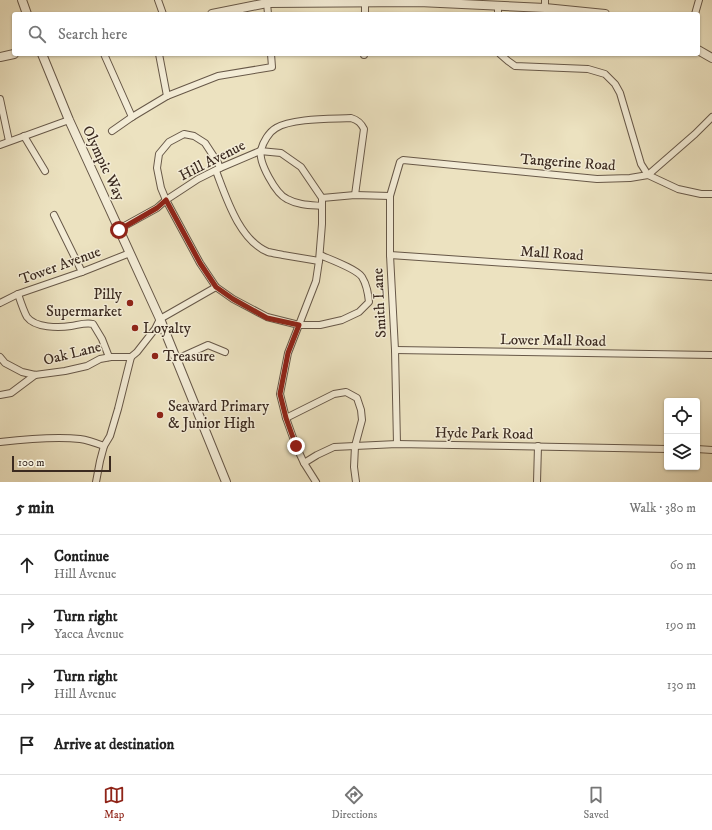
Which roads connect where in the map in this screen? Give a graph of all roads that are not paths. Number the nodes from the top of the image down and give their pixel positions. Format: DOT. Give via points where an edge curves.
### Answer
graph roads {
  1 [pos="22,0"];
  2 [pos="158,0"];
  3 [pos="699,0"];
  4 [pos="365,2"];
  5 [pos="267,3"];
  6 [pos="545,4"];
  7 [pos="498,10"];
  8 [pos="27,12"];
  9 [pos="161,12"];
  10 [pos="222,12"];
  11 [pos="268,12"];
  12 [pos="365,12"];
  13 [pos="593,12"];
  14 [pos="696,12"];
  15 [pos="700,51"];
  16 [pos="12,54"];
  17 [pos="43,56"];
  18 [pos="105,56"];
  19 [pos="159,56"];
  20 [pos="271,56"];
  21 [pos="502,56"];
  22 [pos="0,57"];
  23 [pos="712,58"];
  24 [pos="167,96"];
  25 [pos="0,99"];
  26 [pos="132,117"];
  27 [pos="712,117"];
  28 [pos="69,120"];
  29 [pos="112,131"];
  30 [pos="24,136"];
  31 [pos="9,141"];
  32 [pos="0,145"];
  33 [pos="260,151"];
  34 [pos="400,162"];
  35 [pos="218,169"];
  36 [pos="45,171"];
  37 [pos="648,175"];
  38 [pos="712,194"];
  39 [pos="355,195"];
  40 [pos="390,196"];
  41 [pos="322,198"];
  42 [pos="166,200"];
  43 [pos="322,206"];
  44 [pos="54,215"];
  45 [pos="119,230"];
  46 [pos="130,253"];
  47 [pos="390,255"];
  48 [pos="319,258"];
  49 [pos="82,272"];
  50 [pos="712,277"];
  51 [pos="216,287"];
  52 [pos="18,294"];
  53 [pos="0,303"];
  54 [pos="160,319"];
  55 [pos="299,325"];
  56 [pos="394,350"];
  57 [pos="225,352"];
  58 [pos="712,355"];
  59 [pos="0,357"];
  60 [pos="108,357"];
  61 [pos="131,357"];
  62 [pos="177,359"];
  63 [pos="35,375"];
  64 [pos="0,395"];
  65 [pos="286,418"];
  66 [pos="0,442"];
  67 [pos="397,444"];
  68 [pos="104,446"];
  69 [pos="355,446"];
  70 [pos="538,446"];
  71 [pos="664,449"];
  72 [pos="700,449"];
  73 [pos="712,450"];
  74 [pos="304,463"];
  75 [pos="96,482"];
  76 [pos="226,482"];
  77 [pos="316,482"];
  78 [pos="356,482"];
  79 [pos="537,482"];
  1 -- 8 [label="street"];
  2 -- 9 [label="street"];
  3 -- 14 [label="street"];
  4 -- 5 [label="street"];
  4 -- 7 [label="street" via="419,2"];
  4 -- 12 [label="street"];
  5 -- 10 [label="street"];
  5 -- 11 [label="street"];
  6 -- 7 [label="street"];
  6 -- 13 [label="street"];
  15 -- 23 [label="street"];
  16 -- 22 [label="street"];
  17 -- 28 [label="street, Olympic Way"];
  18 -- 26 [label="street"];
  19 -- 24 [label="street"];
  20 -- 24 [label="street" via="272,67 218,76"];
  21 -- 37 [label="street" via="516,66 588,69 605,74 620,93 641,164"];
  24 -- 26 [label="street"];
  25 -- 31 [label="street"];
  26 -- 29 [label="street"];
  27 -- 37 [label="street"];
  28 -- 30 [label="street"];
  28 -- 45 [label="street, Olympic Way"];
  30 -- 31 [label="street"];
  30 -- 36 [label="street"];
  31 -- 32 [label="street"];
  33 -- 35 [label="street, Hill Avenue"];
  33 -- 39 [label="street" via="266,137 275,128 285,124 351,118 358,120 364,129"];
  33 -- 41 [label="street, Hill Avenue" via="281,153 301,167"];
  33 -- 43 [label="street" via="273,186 285,199"];
  34 -- 37 [label="street, Tangerine Road" via="403,160 597,179"];
  34 -- 40 [label="street, Smith Lane"];
  35 -- 42 [label="street, Hill Avenue"];
  35 -- 42 [label="street" via="218,163 205,143 194,136 184,134 169,142 159,154 157,168"];
  35 -- 48 [label="street" via="232,211 254,243 268,252 301,259"];
  37 -- 38 [label="street" via="678,189"];
  39 -- 40 [label="street"];
  39 -- 41 [label="street"];
  40 -- 47 [label="street, Smith Lane"];
  41 -- 43 [label="street"];
  42 -- 45 [label="street, Hill Avenue"];
  42 -- 51 [label="street"];
  43 -- 48 [label="street"];
  44 -- 49 [label="street"];
  45 -- 46 [label="street, Olympic Way"];
  46 -- 49 [label="street, Tower Avenue"];
  46 -- 54 [label="street, Olympic Way"];
  47 -- 50 [label="street, Mall Road"];
  47 -- 56 [label="street, Smith Lane"];
  48 -- 55 [label="street" via="316,281"];
  48 -- 55 [label="street" via="345,266 362,276 369,302 359,312 342,320 320,325"];
  49 -- 52 [label="street, Tower Avenue"];
  51 -- 54 [label="street"];
  51 -- 55 [label="street" via="267,318"];
  52 -- 53 [label="street, Tower Avenue"];
  52 -- 60 [label="street" via="27,317 34,323 55,327 93,324"];
  54 -- 61 [label="street" via="156,329"];
  54 -- 62 [label="street, Olympic Way"];
  55 -- 65 [label="street" via="288,353 280,394"];
  56 -- 58 [label="street, Lower Mall Road"];
  56 -- 67 [label="street, Smith Lane"];
  57 -- 62 [label="street" via="208,346"];
  59 -- 63 [label="street, Oak Lane" via="5,363 22,372"];
  60 -- 61 [label="street, Oak Lane"];
  60 -- 63 [label="street, Oak Lane" via="87,366"];
  61 -- 68 [label="street" via="110,436"];
  62 -- 76 [label="street, Olympic Way"];
  63 -- 64 [label="street" via="11,393"];
  65 -- 69 [label="street" via="334,394 346,392 357,398 361,410 362,420"];
  65 -- 74 [label="street"];
  66 -- 68 [label="street" via="58,438 82,439"];
  67 -- 69 [label="street, Hyde Park Road"];
  67 -- 70 [label="street, Hyde Park Road"];
  68 -- 75 [label="street"];
  69 -- 74 [label="street, Hyde Park Road" via="334,447"];
  69 -- 78 [label="street"];
  70 -- 71 [label="street, Hyde Park Road"];
  70 -- 79 [label="street"];
  72 -- 73 [label="street"];
  74 -- 77 [label="street"];
}
